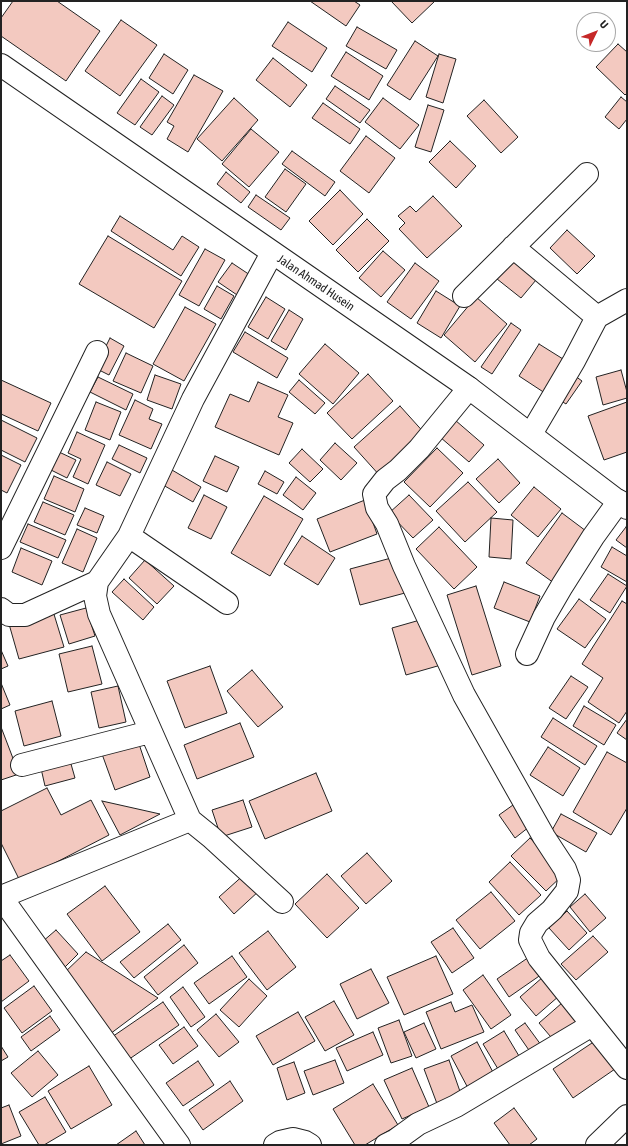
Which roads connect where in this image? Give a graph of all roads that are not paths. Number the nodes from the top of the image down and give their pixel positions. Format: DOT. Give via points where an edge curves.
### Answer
graph roads {
  1 [pos="1,65"];
  2 [pos="587,174"];
  3 [pos="513,247"];
  4 [pos="272,253"];
  5 [pos="464,296"];
  6 [pos="627,300"];
  7 [pos="597,318"];
  8 [pos="98,352"];
  9 [pos="468,388"];
  10 [pos="531,434"];
  11 [pos="623,504"];
  12 [pos="129,536"];
  13 [pos="1,548"];
  14 [pos="97,582"];
  15 [pos="227,603"];
  16 [pos="1,609"];
  17 [pos="527,654"];
  18 [pos="150,732"];
  19 [pos="22,765"];
  20 [pos="190,820"];
  21 [pos="1,897"];
  22 [pos="282,902"];
  23 [pos="592,1025"];
  24 [pos="627,1068"];
  25 [pos="627,1116"];
  26 [pos="178,1145"];
  27 [pos="275,1145"];
  28 [pos="310,1145"];
  29 [pos="386,1145"];
  30 [pos="597,1145"];
  1 -- 4 [label="street, Jalan Ahmad Husein"];
  2 -- 3 [label="street"];
  3 -- 5 [label="street"];
  3 -- 7 [label="street"];
  4 -- 9 [label="street, Jalan Ahmad Husein"];
  4 -- 12 [label="street" via="193,399"];
  6 -- 7 [label="street"];
  7 -- 10 [label="street"];
  8 -- 13 [label="street"];
  9 -- 10 [label="street, Jalan Ahmad Husein"];
  9 -- 23 [label="street" via="419,450 384,480 374,494 377,508 387,524 464,695 544,837 565,869 569,880 567,890 531,932 530,940 540,958"];
  10 -- 11 [label="street, Jalan Ahmad Husein"];
  11 -- 17 [label="street" via="593,537 544,617"];
  12 -- 14 [label="street"];
  12 -- 15 [label="street"];
  14 -- 16 [label="street" via="25,615 10,615"];
  14 -- 18 [label="street" via="95,596 99,614"];
  18 -- 19 [label="street"];
  18 -- 20 [label="street"];
  20 -- 21 [label="street"];
  20 -- 22 [label="street"];
  21 -- 26 [label="street"];
  23 -- 24 [label="street"];
  23 -- 29 [label="street" via="456,1106 418,1124"];
  25 -- 30 [label="street"];
  27 -- 28 [label="street" via="293,1139"];
}
